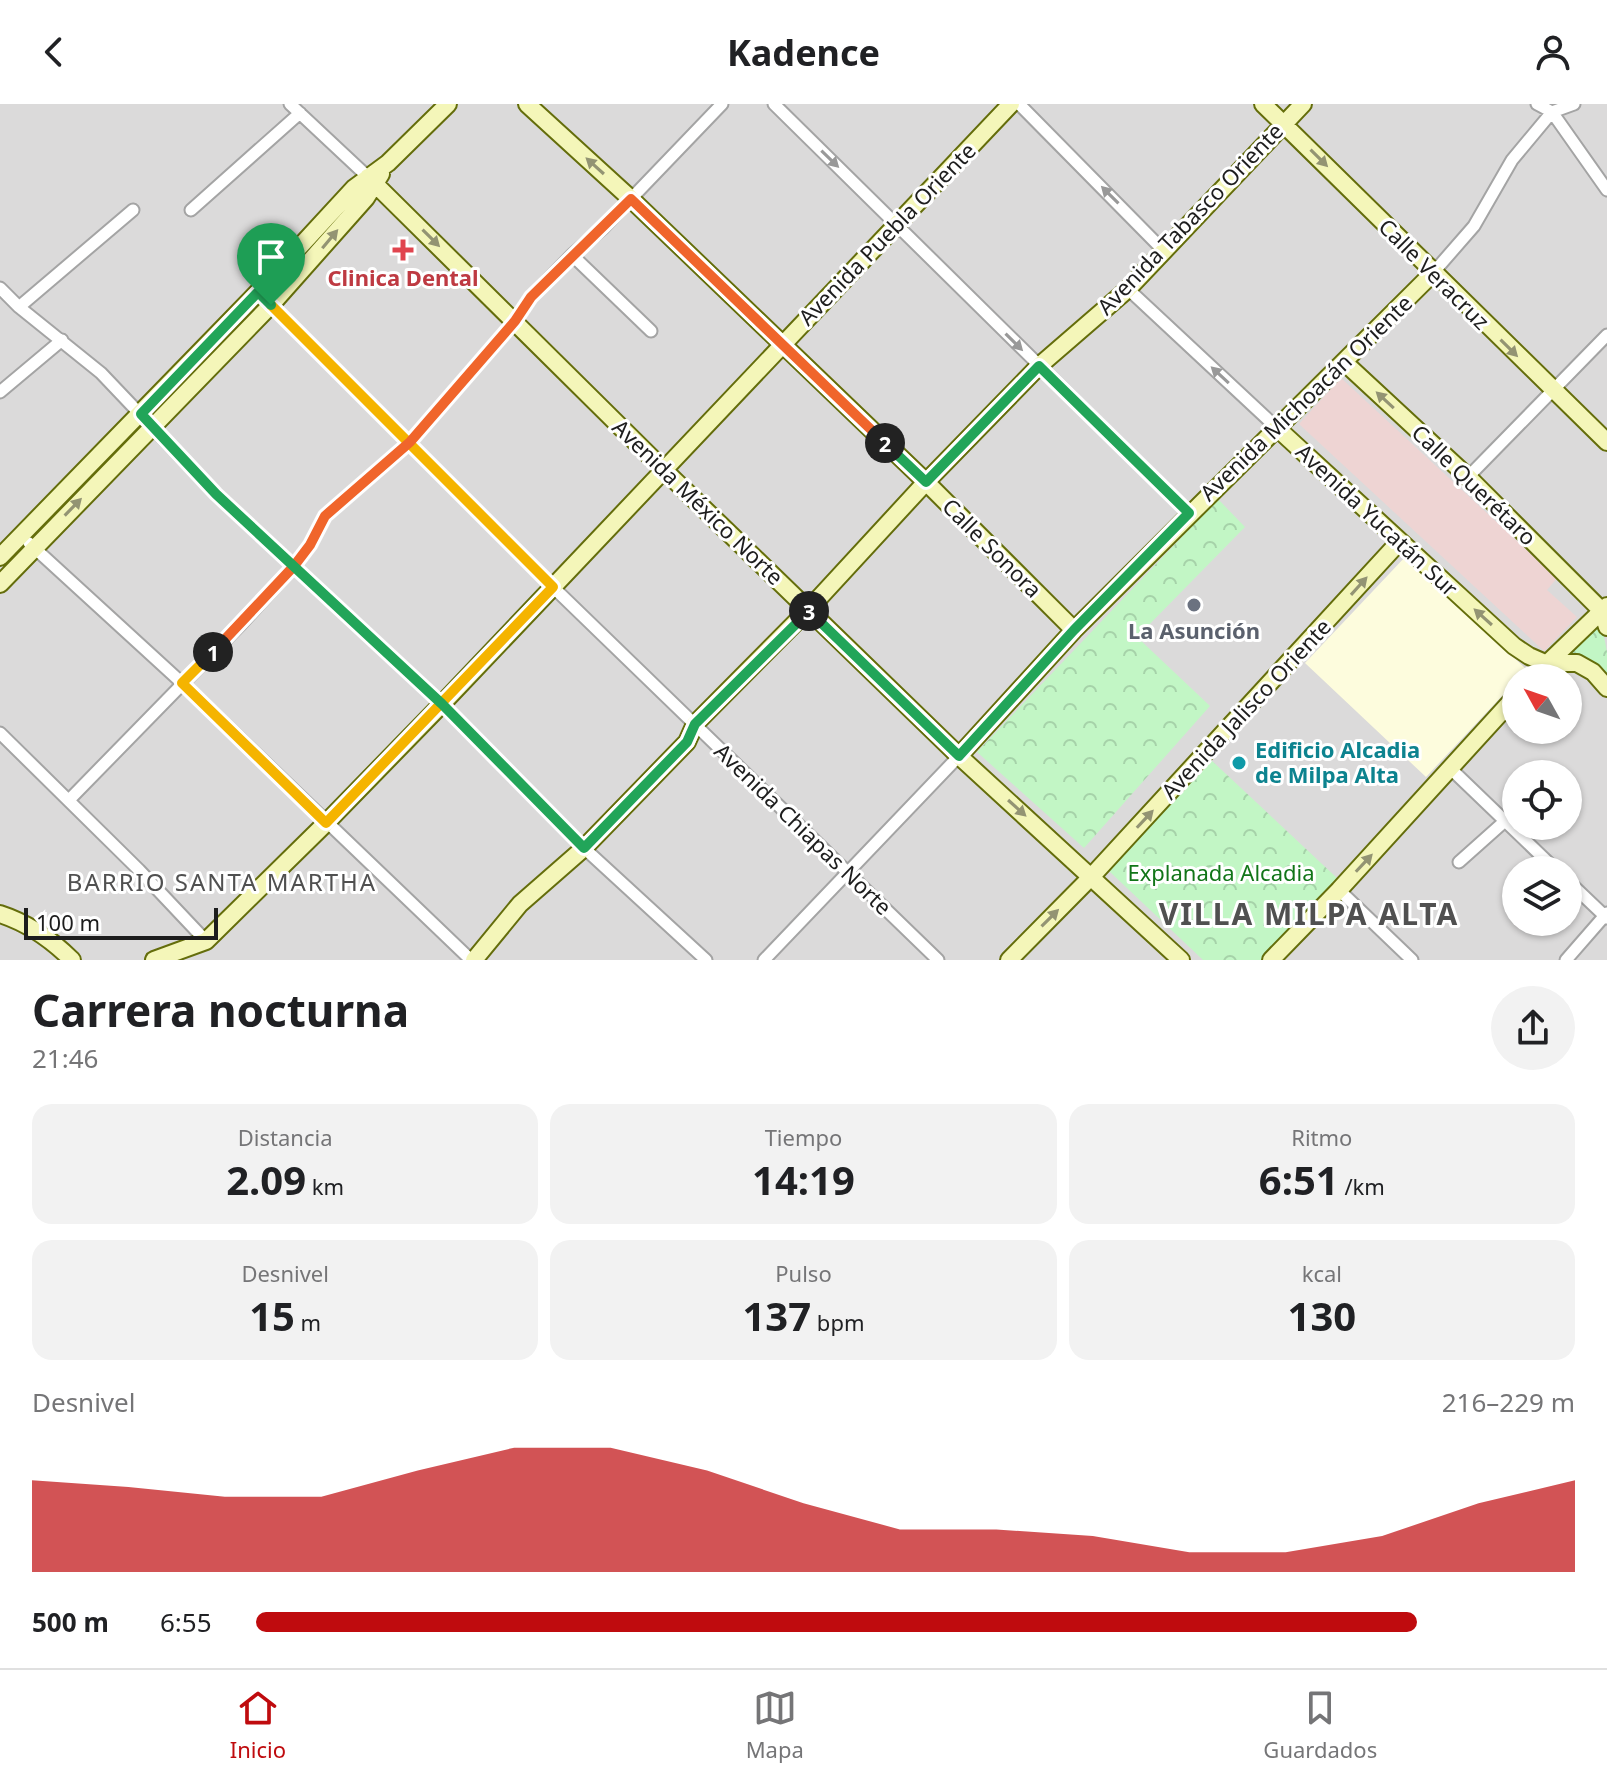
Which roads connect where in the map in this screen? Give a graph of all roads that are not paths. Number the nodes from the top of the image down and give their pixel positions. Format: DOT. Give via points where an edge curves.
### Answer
graph roads {
  1 [pos="290,104"];
  2 [pos="448,104"];
  3 [pos="527,104"];
  4 [pos="722,104"];
  5 [pos="774,104"];
  6 [pos="1011,104"];
  7 [pos="1019,104"];
  8 [pos="1263,104"];
  9 [pos="1303,104"];
  10 [pos="1537,104"];
  11 [pos="1574,104"];
  12 [pos="1552,112"];
  13 [pos="300,113"];
  14 [pos="1283,122"];
  15 [pos="372,180"];
  16 [pos="1607,190"];
  17 [pos="631,199"];
  18 [pos="133,210"];
  19 [pos="191,210"];
  20 [pos="896,224"];
  21 [pos="1164,251"];
  22 [pos="572,255"];
  23 [pos="1433,273"];
  24 [pos="0,288"];
  25 [pos="1128,289"];
  26 [pos="258,292"];
  27 [pos="271,305"];
  28 [pos="19,307"];
  29 [pos="515,321"];
  30 [pos="651,331"];
  31 [pos="1607,335"];
  32 [pos="62,340"];
  33 [pos="781,345"];
  34 [pos="1344,362"];
  35 [pos="1039,366"];
  36 [pos="1552,390"];
  37 [pos="0,392"];
  38 [pos="146,420"];
  39 [pos="1277,428"];
  40 [pos="410,442"];
  41 [pos="1607,442"];
  42 [pos="664,470"];
  43 [pos="1468,477"];
  44 [pos="926,482"];
  45 [pos="1189,513"];
  46 [pos="20,535"];
  47 [pos="1400,541"];
  48 [pos="34,547"];
  49 [pos="0,557"];
  50 [pos="294,566"];
  51 [pos="0,584"];
  52 [pos="553,587"];
  53 [pos="808,610"];
  54 [pos="1605,614"];
  55 [pos="1074,630"];
  56 [pos="1545,663"];
  57 [pos="182,683"];
  58 [pos="1607,688"];
  59 [pos="442,704"];
  60 [pos="1502,712"];
  61 [pos="695,724"];
  62 [pos="0,733"];
  63 [pos="959,756"];
  64 [pos="1451,769"];
  65 [pos="69,800"];
  66 [pos="1502,811"];
  67 [pos="326,823"];
  68 [pos="1502,825"];
  69 [pos="1529,840"];
  70 [pos="584,848"];
  71 [pos="1544,856"];
  72 [pos="1459,862"];
  73 [pos="847,871"];
  74 [pos="1092,876"];
  75 [pos="1339,890"];
  76 [pos="1582,894"];
  77 [pos="0,914"];
  78 [pos="1606,916"];
  79 [pos="206,941"];
  80 [pos="72,960"];
  81 [pos="154,960"];
  82 [pos="472,960"];
  83 [pos="706,960"];
  84 [pos="764,960"];
  85 [pos="938,960"];
  86 [pos="1009,960"];
  87 [pos="1181,960"];
  88 [pos="1271,960"];
  89 [pos="1412,960"];
  90 [pos="1566,960"];
  1 -- 13 [label="street, Avenida México Norte"];
  2 -- 15 [label="street"];
  17 -- 3 [label="street, Calle Sonora, one-way"];
  4 -- 17 [label="street"];
  5 -- 20 [label="street, one-way"];
  6 -- 20 [label="street, Avenida Puebla Oriente"];
  21 -- 7 [label="street, one-way"];
  8 -- 14 [label="street, Calle Veracruz"];
  9 -- 14 [label="street, Avenida Tabasco Oriente"];
  10 -- 12 [label="street"];
  11 -- 12 [label="street"];
  12 -- 16 [label="street"];
  12 -- 23 [label="street, Avenida Michoacán Oriente" via="1512,160 1474,226"];
  13 -- 15 [label="street, Avenida México Norte"];
  13 -- 19 [label="street"];
  14 -- 21 [label="street, Avenida Tabasco Oriente"];
  14 -- 23 [label="street, Calle Veracruz, one-way"];
  15 -- 26 [label="street" via="354,188"];
  27 -- 15 [label="street, one-way" via="324,247"];
  15 -- 29 [label="street, Avenida México Norte, one-way"];
  17 -- 22 [label="street"];
  17 -- 33 [label="street, Calle Sonora"];
  18 -- 28 [label="street"];
  20 -- 33 [label="street, Avenida Puebla Oriente"];
  20 -- 35 [label="street, one-way"];
  21 -- 25 [label="street, Avenida Tabasco Oriente"];
  22 -- 29 [label="street"];
  22 -- 30 [label="street"];
  23 -- 34 [label="street, Avenida Michoacán Oriente"];
  23 -- 36 [label="street, Calle Veracruz, one-way"];
  24 -- 28 [label="street"];
  25 -- 35 [label="street, Avenida Tabasco Oriente"];
  39 -- 25 [label="street, Avenida Yucatán Sur, one-way"];
  26 -- 27 [label="street, Avenida Chiapas Norte"];
  26 -- 38 [label="street"];
  27 -- 38 [label="street"];
  27 -- 40 [label="street, Avenida Chiapas Norte"];
  28 -- 32 [label="street"];
  29 -- 40 [label="street"];
  29 -- 42 [label="street, Avenida México Norte"];
  31 -- 36 [label="street"];
  32 -- 37 [label="street"];
  32 -- 38 [label="street"];
  33 -- 42 [label="street, Avenida Puebla Oriente"];
  33 -- 44 [label="street, Calle Sonora"];
  34 -- 39 [label="street, Avenida Michoacán Oriente"];
  43 -- 34 [label="street, Calle Querétaro, one-way"];
  35 -- 44 [label="street, Avenida Tabasco Oriente"];
  35 -- 45 [label="street"];
  36 -- 41 [label="street, Calle Veracruz"];
  36 -- 43 [label="street"];
  38 -- 46 [label="street"];
  48 -- 38 [label="street, one-way"];
  38 -- 50 [label="street"];
  39 -- 45 [label="street, Avenida Michoacán Oriente"];
  39 -- 47 [label="street, Avenida Yucatán Sur"];
  40 -- 50 [label="street" via="325,516"];
  40 -- 52 [label="street, Avenida Chiapas Norte"];
  42 -- 52 [label="street, Avenida Puebla Oriente"];
  42 -- 53 [label="street, Avenida México Norte"];
  43 -- 54 [label="street, Calle Querétaro"];
  44 -- 53 [label="street, Avenida Tabasco Oriente"];
  44 -- 55 [label="street, Calle Sonora"];
  45 -- 55 [label="street, Avenida Michoacán Oriente"];
  46 -- 48 [label="street"];
  46 -- 49 [label="street"];
  56 -- 47 [label="street, Avenida Yucatán Sur, one-way" via="1514,646"];
  74 -- 47 [label="street, Avenida Jalisco Oriente, one-way"];
  48 -- 51 [label="street"];
  48 -- 57 [label="street"];
  50 -- 57 [label="street"];
  50 -- 59 [label="street"];
  52 -- 59 [label="street, Avenida Puebla Oriente"];
  52 -- 61 [label="street, Avenida Chiapas Norte"];
  53 -- 61 [label="street, Avenida Tabasco Oriente"];
  53 -- 63 [label="street, Avenida México Norte"];
  54 -- 56 [label="street"];
  55 -- 63 [label="street, Avenida Michoacán Oriente"];
  56 -- 58 [label="street, Avenida Yucatán Sur" via="1577,663"];
  57 -- 65 [label="street"];
  57 -- 67 [label="street"];
  59 -- 67 [label="street, Avenida Puebla Oriente"];
  59 -- 70 [label="street"];
  60 -- 64 [label="street"];
  61 -- 70 [label="street, Avenida Tabasco Oriente" via="687,742"];
  61 -- 73 [label="street, Avenida Chiapas Norte"];
  62 -- 65 [label="street"];
  63 -- 73 [label="street"];
  63 -- 74 [label="street, Avenida México Norte, one-way"];
  64 -- 66 [label="street"];
  75 -- 64 [label="street, one-way"];
  65 -- 79 [label="street"];
  67 -- 79 [label="street, Avenida Puebla Oriente"];
  67 -- 82 [label="street"];
  68 -- 72 [label="street"];
  69 -- 71 [label="street"];
  70 -- 82 [label="street, Avenida Tabasco Oriente" via="520,904"];
  70 -- 83 [label="street"];
  73 -- 84 [label="street"];
  73 -- 85 [label="street, Avenida Chiapas Norte"];
  86 -- 74 [label="street, Avenida Jalisco Oriente, one-way"];
  74 -- 87 [label="street, Avenida México Norte"];
  75 -- 88 [label="street"];
  75 -- 89 [label="street"];
  76 -- 78 [label="street"];
  77 -- 80 [label="street" via="19,920"];
  78 -- 90 [label="street"];
  79 -- 81 [label="street"];
}
